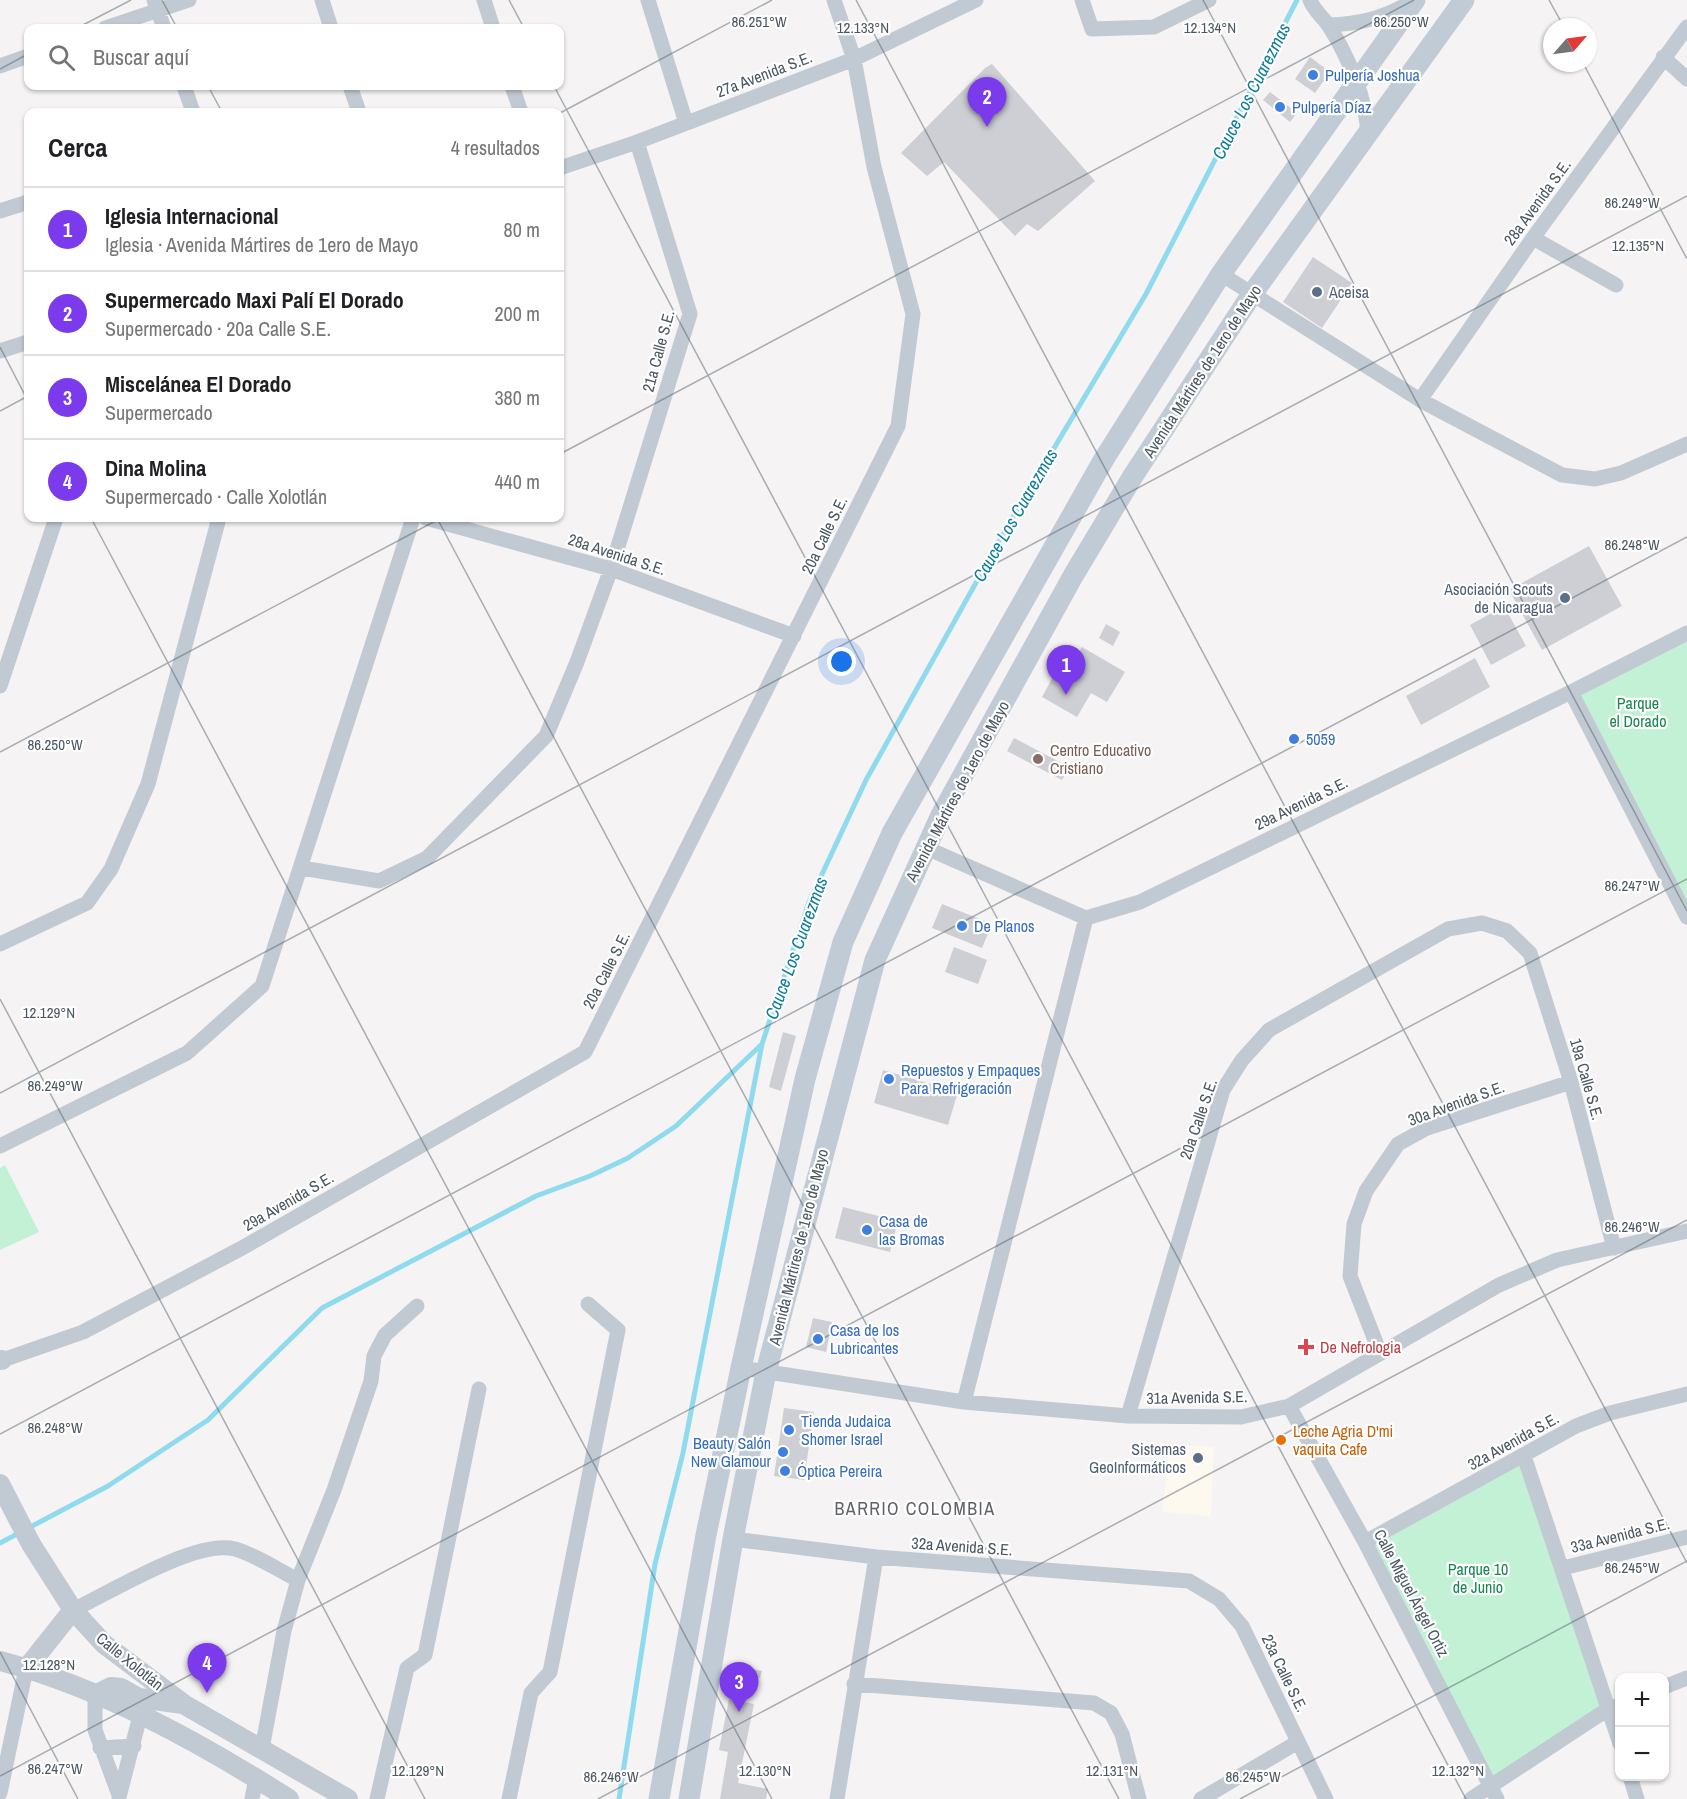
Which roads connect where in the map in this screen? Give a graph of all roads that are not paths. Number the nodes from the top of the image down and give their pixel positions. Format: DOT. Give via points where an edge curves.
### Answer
graph roads {
  1 [pos="189,0"];
  2 [pos="322,0"];
  3 [pos="484,0"];
  4 [pos="648,0"];
  5 [pos="834,0"];
  6 [pos="976,0"];
  7 [pos="1082,0"];
  8 [pos="1209,0"];
  9 [pos="1310,0"];
  10 [pos="1414,0"];
  11 [pos="1464,0"];
  12 [pos="155,5"];
  13 [pos="114,24"];
  14 [pos="162,24"];
  15 [pos="330,24"];
  16 [pos="493,24"];
  17 [pos="1328,25"];
  18 [pos="1687,27"];
  19 [pos="24,57"];
  20 [pos="1663,57"];
  21 [pos="854,59"];
  22 [pos="0,66"];
  23 [pos="1687,79"];
  24 [pos="1356,86"];
  25 [pos="185,90"];
  26 [pos="351,90"];
  27 [pos="513,90"];
  28 [pos="192,108"];
  29 [pos="358,108"];
  30 [pos="520,108"];
  31 [pos="686,123"];
  32 [pos="1368,136"];
  33 [pos="637,142"];
  34 [pos="564,167"];
  35 [pos="24,203"];
  36 [pos="0,211"];
  37 [pos="1533,238"];
  38 [pos="1221,274"];
  39 [pos="1616,285"];
  40 [pos="1252,294"];
  41 [pos="24,343"];
  42 [pos="0,351"];
  43 [pos="1420,400"];
  44 [pos="1687,444"];
  45 [pos="1104,459"];
  46 [pos="1133,476"];
  47 [pos="55,522"];
  48 [pos="218,522"];
  49 [pos="412,522"];
  50 [pos="440,522"];
  51 [pos="610,569"];
  52 [pos="1687,633"];
  53 [pos="794,636"];
  54 [pos="0,686"];
  55 [pos="1571,692"];
  56 [pos="924,847"];
  57 [pos="302,868"];
  58 [pos="1687,917"];
  59 [pos="1086,918"];
  60 [pos="1507,931"];
  61 [pos="0,944"];
  62 [pos="585,1052"];
  63 [pos="1571,1082"];
  64 [pos="0,1146"];
  65 [pos="1687,1231"];
  66 [pos="1614,1248"];
  67 [pos="588,1304"];
  68 [pos="417,1306"];
  69 [pos="1380,1353"];
  70 [pos="1,1361"];
  71 [pos="741,1368"];
  72 [pos="766,1372"];
  73 [pos="479,1389"];
  74 [pos="1687,1394"];
  75 [pos="964,1401"];
  76 [pos="1289,1406"];
  77 [pos="1128,1416"];
  78 [pos="1524,1456"];
  79 [pos="0,1484"];
  80 [pos="1687,1537"];
  81 [pos="733,1539"];
  82 [pos="1365,1542"];
  83 [pos="876,1557"];
  84 [pos="1563,1568"];
  85 [pos="298,1580"];
  86 [pos="1189,1581"];
  87 [pos="73,1610"];
  88 [pos="0,1661"];
  89 [pos="26,1669"];
  90 [pos="1687,1678"];
  91 [pos="854,1684"];
  92 [pos="1669,1685"];
  93 [pos="95,1695"];
  94 [pos="185,1705"];
  95 [pos="1614,1707"];
  96 [pos="140,1716"];
  97 [pos="1617,1727"];
  98 [pos="1298,1742"];
  99 [pos="134,1746"];
  100 [pos="100,1748"];
  101 [pos="262,1749"];
  102 [pos="256,1778"];
  103 [pos="1632,1781"];
  104 [pos="0,1789"];
  105 [pos="1494,1792"];
  106 [pos="119,1797"];
  107 [pos="252,1799"];
  108 [pos="289,1799"];
  109 [pos="348,1799"];
  110 [pos="378,1799"];
  111 [pos="509,1799"];
  112 [pos="659,1799"];
  113 [pos="689,1799"];
  114 [pos="837,1799"];
  115 [pos="1139,1799"];
  116 [pos="1201,1799"];
  117 [pos="1326,1799"];
  118 [pos="1471,1799"];
  119 [pos="1637,1799"];
  1 -- 12 [label="street"];
  2 -- 15 [label="street"];
  3 -- 16 [label="street"];
  4 -- 31 [label="street"];
  5 -- 21 [label="street, 20a Calle S.E."];
  6 -- 21 [label="street, 27a Avenida S.E."];
  7 -- 8 [label="street" via="1092,29 1154,27"];
  9 -- 17 [label="street"];
  10 -- 17 [label="street" via="1389,15 1357,24"];
  10 -- 24 [label="main road, Avenida Mártires de 1ero de Mayo"];
  11 -- 32 [label="main road, Avenida Mártires de 1ero de Mayo"];
  12 -- 13 [label="street"];
  12 -- 14 [label="street"];
  17 -- 24 [label="street"];
  18 -- 20 [label="street, 28a Avenida S.E."];
  19 -- 22 [label="street"];
  20 -- 23 [label="street"];
  20 -- 37 [label="street, 28a Avenida S.E."];
  21 -- 31 [label="street, 27a Avenida S.E."];
  21 -- 53 [label="street, 20a Calle S.E." via="874,167 914,314 898,426"];
  24 -- 32 [label="street" via="1367,118"];
  24 -- 38 [label="main road, Avenida Mártires de 1ero de Mayo"];
  25 -- 28 [label="street"];
  26 -- 29 [label="street"];
  27 -- 30 [label="street"];
  31 -- 33 [label="street, 27a Avenida S.E."];
  32 -- 40 [label="main road, Avenida Mártires de 1ero de Mayo"];
  33 -- 34 [label="street, 27a Avenida S.E."];
  33 -- 51 [label="street, 21a Calle S.E." via="690,314"];
  35 -- 36 [label="street"];
  37 -- 39 [label="street"];
  37 -- 43 [label="street, 28a Avenida S.E."];
  38 -- 40 [label="street"];
  38 -- 45 [label="main road, Avenida Mártires de 1ero de Mayo"];
  40 -- 43 [label="street"];
  40 -- 46 [label="main road, Avenida Mártires de 1ero de Mayo"];
  41 -- 42 [label="street"];
  43 -- 44 [label="street" via="1562,475 1595,479 1621,473"];
  45 -- 46 [label="main road"];
  45 -- 71 [label="main road, Avenida Mártires de 1ero de Mayo" via="892,833 843,942 805,1079"];
  46 -- 56 [label="main road, Avenida Mártires de 1ero de Mayo" via="1073,576"];
  47 -- 54 [label="street"];
  48 -- 61 [label="street" via="148,784 111,869 87,903"];
  49 -- 57 [label="street"];
  50 -- 51 [label="street, 28a Avenida S.E."];
  51 -- 53 [label="street, 28a Avenida S.E."];
  51 -- 57 [label="street, 21a Calle S.E." via="546,736 427,858 379,881"];
  52 -- 55 [label="street, 29a Avenida S.E."];
  53 -- 62 [label="street, 20a Calle S.E."];
  55 -- 58 [label="street"];
  55 -- 59 [label="street, 29a Avenida S.E." via="1140,902"];
  56 -- 59 [label="street"];
  56 -- 72 [label="main road, Avenida Mártires de 1ero de Mayo" via="874,960"];
  57 -- 64 [label="street" via="262,986 187,1053"];
  59 -- 75 [label="street"];
  60 -- 63 [label="street, 19a Calle S.E." via="1530,953"];
  60 -- 77 [label="street, 20a Calle S.E." via="1482,923 1448,929 1269,1030 1242,1059 1223,1090"];
  62 -- 70 [label="street, 29a Avenida S.E." via="242,1248 93,1327"];
  63 -- 66 [label="street, 19a Calle S.E."];
  63 -- 69 [label="street, 30a Avenida S.E." via="1427,1128 1398,1144 1366,1191 1354,1224 1350,1276"];
  65 -- 66 [label="street, 31a Avenida S.E."];
  66 -- 69 [label="street, 31a Avenida S.E." via="1557,1260 1499,1285"];
  67 -- 111 [label="street" via="618,1329 550,1672 531,1694"];
  68 -- 85 [label="street" via="385,1335 374,1356 360,1414"];
  69 -- 76 [label="street, 31a Avenida S.E."];
  71 -- 72 [label="street, 31a Avenida S.E."];
  71 -- 112 [label="main road, Avenida Mártires de 1ero de Mayo" via="706,1535"];
  72 -- 75 [label="street, 31a Avenida S.E."];
  72 -- 81 [label="main road, Avenida Mártires de 1ero de Mayo"];
  73 -- 110 [label="street" via="425,1655 407,1668"];
  74 -- 78 [label="street, 32a Avenida S.E." via="1610,1413 1576,1426"];
  75 -- 77 [label="street, 31a Avenida S.E."];
  76 -- 77 [label="street, 31a Avenida S.E." via="1241,1417"];
  76 -- 82 [label="street, Calle Miguel Ángel Ortiz"];
  78 -- 82 [label="street, 32a Avenida S.E."];
  78 -- 84 [label="street"];
  79 -- 87 [label="street, Calle Xolotlán"];
  80 -- 84 [label="street, 33a Avenida S.E."];
  81 -- 83 [label="street, 32a Avenida S.E."];
  81 -- 113 [label="main road, Avenida Mártires de 1ero de Mayo"];
  82 -- 105 [label="street, Calle Miguel Ángel Ortiz"];
  83 -- 86 [label="street, 32a Avenida S.E."];
  83 -- 91 [label="street"];
  84 -- 95 [label="street"];
  85 -- 87 [label="street" via="236,1549 210,1548 180,1558"];
  85 -- 101 [label="street" via="284,1631"];
  86 -- 98 [label="street, 23a Calle S.E." via="1219,1599 1242,1626"];
  87 -- 89 [label="street"];
  87 -- 94 [label="street, Calle Xolotlán" via="104,1644"];
  88 -- 89 [label="street"];
  89 -- 93 [label="street"];
  89 -- 104 [label="street"];
  90 -- 92 [label="street"];
  91 -- 114 [label="street"];
  91 -- 115 [label="street" via="1094,1703 1111,1713 1122,1734"];
  93 -- 94 [label="street" via="111,1687 121,1688 139,1698"];
  93 -- 96 [label="street"];
  93 -- 100 [label="street" via="95,1730"];
  94 -- 101 [label="street, Calle Xolotlán"];
  95 -- 97 [label="street"];
  95 -- 105 [label="street"];
  96 -- 99 [label="street"];
  96 -- 102 [label="street"];
  98 -- 116 [label="street"];
  98 -- 117 [label="street, 23a Calle S.E."];
  99 -- 100 [label="street"];
  99 -- 106 [label="street"];
  100 -- 106 [label="street"];
  101 -- 109 [label="street, Calle Xolotlán"];
  102 -- 107 [label="street"];
  102 -- 108 [label="street"];
  103 -- 119 [label="street"];
  105 -- 118 [label="street"];
}
